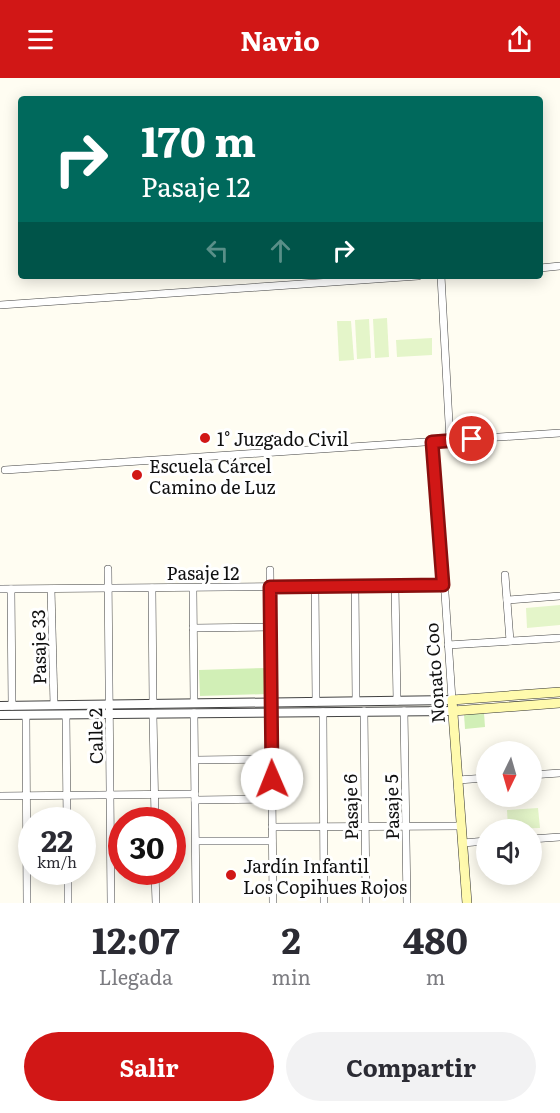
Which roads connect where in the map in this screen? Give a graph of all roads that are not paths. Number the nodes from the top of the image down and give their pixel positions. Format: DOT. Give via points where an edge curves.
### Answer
graph roads {
  1 [pos="560,266"];
  2 [pos="543,268"];
  3 [pos="375,279"];
  4 [pos="441,279"];
  5 [pos="0,305"];
  6 [pos="560,433"];
  7 [pos="450,441"];
  8 [pos="432,442"];
  9 [pos="5,470"];
  10 [pos="108,569"];
  11 [pos="270,570"];
  12 [pos="505,575"];
  13 [pos="443,585"];
  14 [pos="315,586"];
  15 [pos="355,586"];
  16 [pos="395,586"];
  17 [pos="270,587"];
  18 [pos="108,588"];
  19 [pos="152,588"];
  20 [pos="193,588"];
  21 [pos="0,589"];
  22 [pos="11,589"];
  23 [pos="51,589"];
  24 [pos="560,596"];
  25 [pos="507,600"];
  26 [pos="271,627"];
  27 [pos="193,628"];
  28 [pos="560,638"];
  29 [pos="510,641"];
  30 [pos="448,645"];
  31 [pos="560,692"];
  32 [pos="397,700"];
  33 [pos="452,700"];
  34 [pos="356,701"];
  35 [pos="271,702"];
  36 [pos="316,702"];
  37 [pos="194,703"];
  38 [pos="560,703"];
  39 [pos="110,704"];
  40 [pos="153,704"];
  41 [pos="12,705"];
  42 [pos="54,705"];
  43 [pos="0,706"];
  44 [pos="364,711"];
  45 [pos="404,711"];
  46 [pos="453,711"];
  47 [pos="271,712"];
  48 [pos="323,712"];
  49 [pos="194,713"];
  50 [pos="110,714"];
  51 [pos="153,714"];
  52 [pos="0,715"];
  53 [pos="26,715"];
  54 [pos="66,715"];
  55 [pos="272,759"];
  56 [pos="195,760"];
  57 [pos="560,773"];
  58 [pos="542,774"];
  59 [pos="476,779"];
  60 [pos="458,780"];
  61 [pos="67,795"];
  62 [pos="110,795"];
  63 [pos="154,795"];
  64 [pos="0,796"];
  65 [pos="26,796"];
  66 [pos="195,797"];
  67 [pos="272,799"];
  68 [pos="67,807"];
  69 [pos="154,807"];
  70 [pos="461,825"];
  71 [pos="324,826"];
  72 [pos="365,826"];
  73 [pos="406,826"];
  74 [pos="272,827"];
  75 [pos="560,837"];
  76 [pos="542,838"];
  77 [pos="196,841"];
  78 [pos="272,841"];
  79 [pos="476,842"];
  80 [pos="462,843"];
  81 [pos="68,885"];
  82 [pos="156,885"];
  83 [pos="27,903"];
  84 [pos="69,903"];
  85 [pos="111,903"];
  86 [pos="156,903"];
  87 [pos="196,903"];
  88 [pos="273,903"];
  89 [pos="324,903"];
  90 [pos="366,903"];
  91 [pos="407,903"];
  92 [pos="467,903"];
  1 -- 2 [label="street"];
  3 -- 5 [label="street"];
  4 -- 7 [label="street"];
  6 -- 7 [label="street"];
  7 -- 8 [label="street"];
  8 -- 9 [label="street"];
  8 -- 13 [label="street, Nonato Coo"];
  10 -- 18 [label="street, Calle 2"];
  11 -- 17 [label="street"];
  12 -- 25 [label="street"];
  13 -- 16 [label="street, Pasaje 12"];
  13 -- 30 [label="street, Nonato Coo"];
  14 -- 15 [label="street, Pasaje 12"];
  14 -- 17 [label="street, Pasaje 12"];
  14 -- 36 [label="street"];
  15 -- 16 [label="street, Pasaje 12"];
  15 -- 34 [label="street"];
  16 -- 32 [label="street"];
  17 -- 20 [label="street, Pasaje 12"];
  17 -- 26 [label="street"];
  18 -- 19 [label="street, Pasaje 12"];
  18 -- 23 [label="street, Pasaje 12"];
  18 -- 39 [label="street, Calle 2"];
  19 -- 20 [label="street, Pasaje 12"];
  19 -- 40 [label="street"];
  20 -- 27 [label="street"];
  21 -- 22 [label="street, Pasaje 12"];
  22 -- 23 [label="street, Pasaje 12"];
  22 -- 41 [label="street"];
  23 -- 42 [label="street, Pasaje 33"];
  24 -- 25 [label="street"];
  25 -- 29 [label="street"];
  26 -- 27 [label="street"];
  26 -- 35 [label="street"];
  27 -- 37 [label="street"];
  28 -- 29 [label="street"];
  29 -- 30 [label="street"];
  30 -- 33 [label="street, Nonato Coo"];
  31 -- 33 [label="main road"];
  32 -- 33 [label="street"];
  32 -- 34 [label="street"];
  33 -- 46 [label="main road, Nonato Coo"];
  34 -- 36 [label="street"];
  35 -- 36 [label="street"];
  35 -- 37 [label="street"];
  35 -- 47 [label="street"];
  37 -- 40 [label="street"];
  38 -- 46 [label="main road"];
  39 -- 40 [label="street"];
  39 -- 42 [label="street"];
  39 -- 50 [label="street, Calle 2"];
  41 -- 42 [label="street"];
  41 -- 43 [label="street"];
  44 -- 45 [label="street"];
  44 -- 48 [label="street"];
  44 -- 72 [label="street, Pasaje 6"];
  45 -- 46 [label="street"];
  45 -- 73 [label="street, Pasaje 5"];
  46 -- 60 [label="main road, Nonato Coo"];
  47 -- 48 [label="street"];
  47 -- 49 [label="street"];
  47 -- 55 [label="street"];
  48 -- 71 [label="street"];
  49 -- 51 [label="street"];
  49 -- 56 [label="street"];
  50 -- 51 [label="street"];
  50 -- 54 [label="street"];
  50 -- 62 [label="street, Calle 2"];
  51 -- 63 [label="street"];
  52 -- 53 [label="street"];
  53 -- 54 [label="street"];
  53 -- 65 [label="street"];
  54 -- 61 [label="street"];
  55 -- 56 [label="street"];
  55 -- 67 [label="street"];
  56 -- 66 [label="street"];
  57 -- 58 [label="street"];
  59 -- 60 [label="street"];
  60 -- 70 [label="main road, Nonato Coo"];
  61 -- 62 [label="street"];
  61 -- 65 [label="street"];
  61 -- 68 [label="street"];
  62 -- 63 [label="street"];
  62 -- 85 [label="street, Calle 2"];
  63 -- 66 [label="street"];
  63 -- 69 [label="street"];
  64 -- 65 [label="street"];
  65 -- 83 [label="street"];
  66 -- 67 [label="street"];
  66 -- 77 [label="street"];
  67 -- 74 [label="street"];
  70 -- 73 [label="street"];
  70 -- 80 [label="main road, Nonato Coo"];
  71 -- 72 [label="street"];
  71 -- 74 [label="street"];
  71 -- 89 [label="street"];
  72 -- 73 [label="street"];
  72 -- 90 [label="street, Pasaje 6"];
  73 -- 91 [label="street, Pasaje 5"];
  74 -- 78 [label="street"];
  75 -- 76 [label="street"];
  77 -- 78 [label="street"];
  77 -- 87 [label="street"];
  78 -- 88 [label="street"];
  79 -- 80 [label="street"];
  80 -- 92 [label="main road, Nonato Coo"];
  81 -- 84 [label="street"];
  82 -- 86 [label="street"];
}
